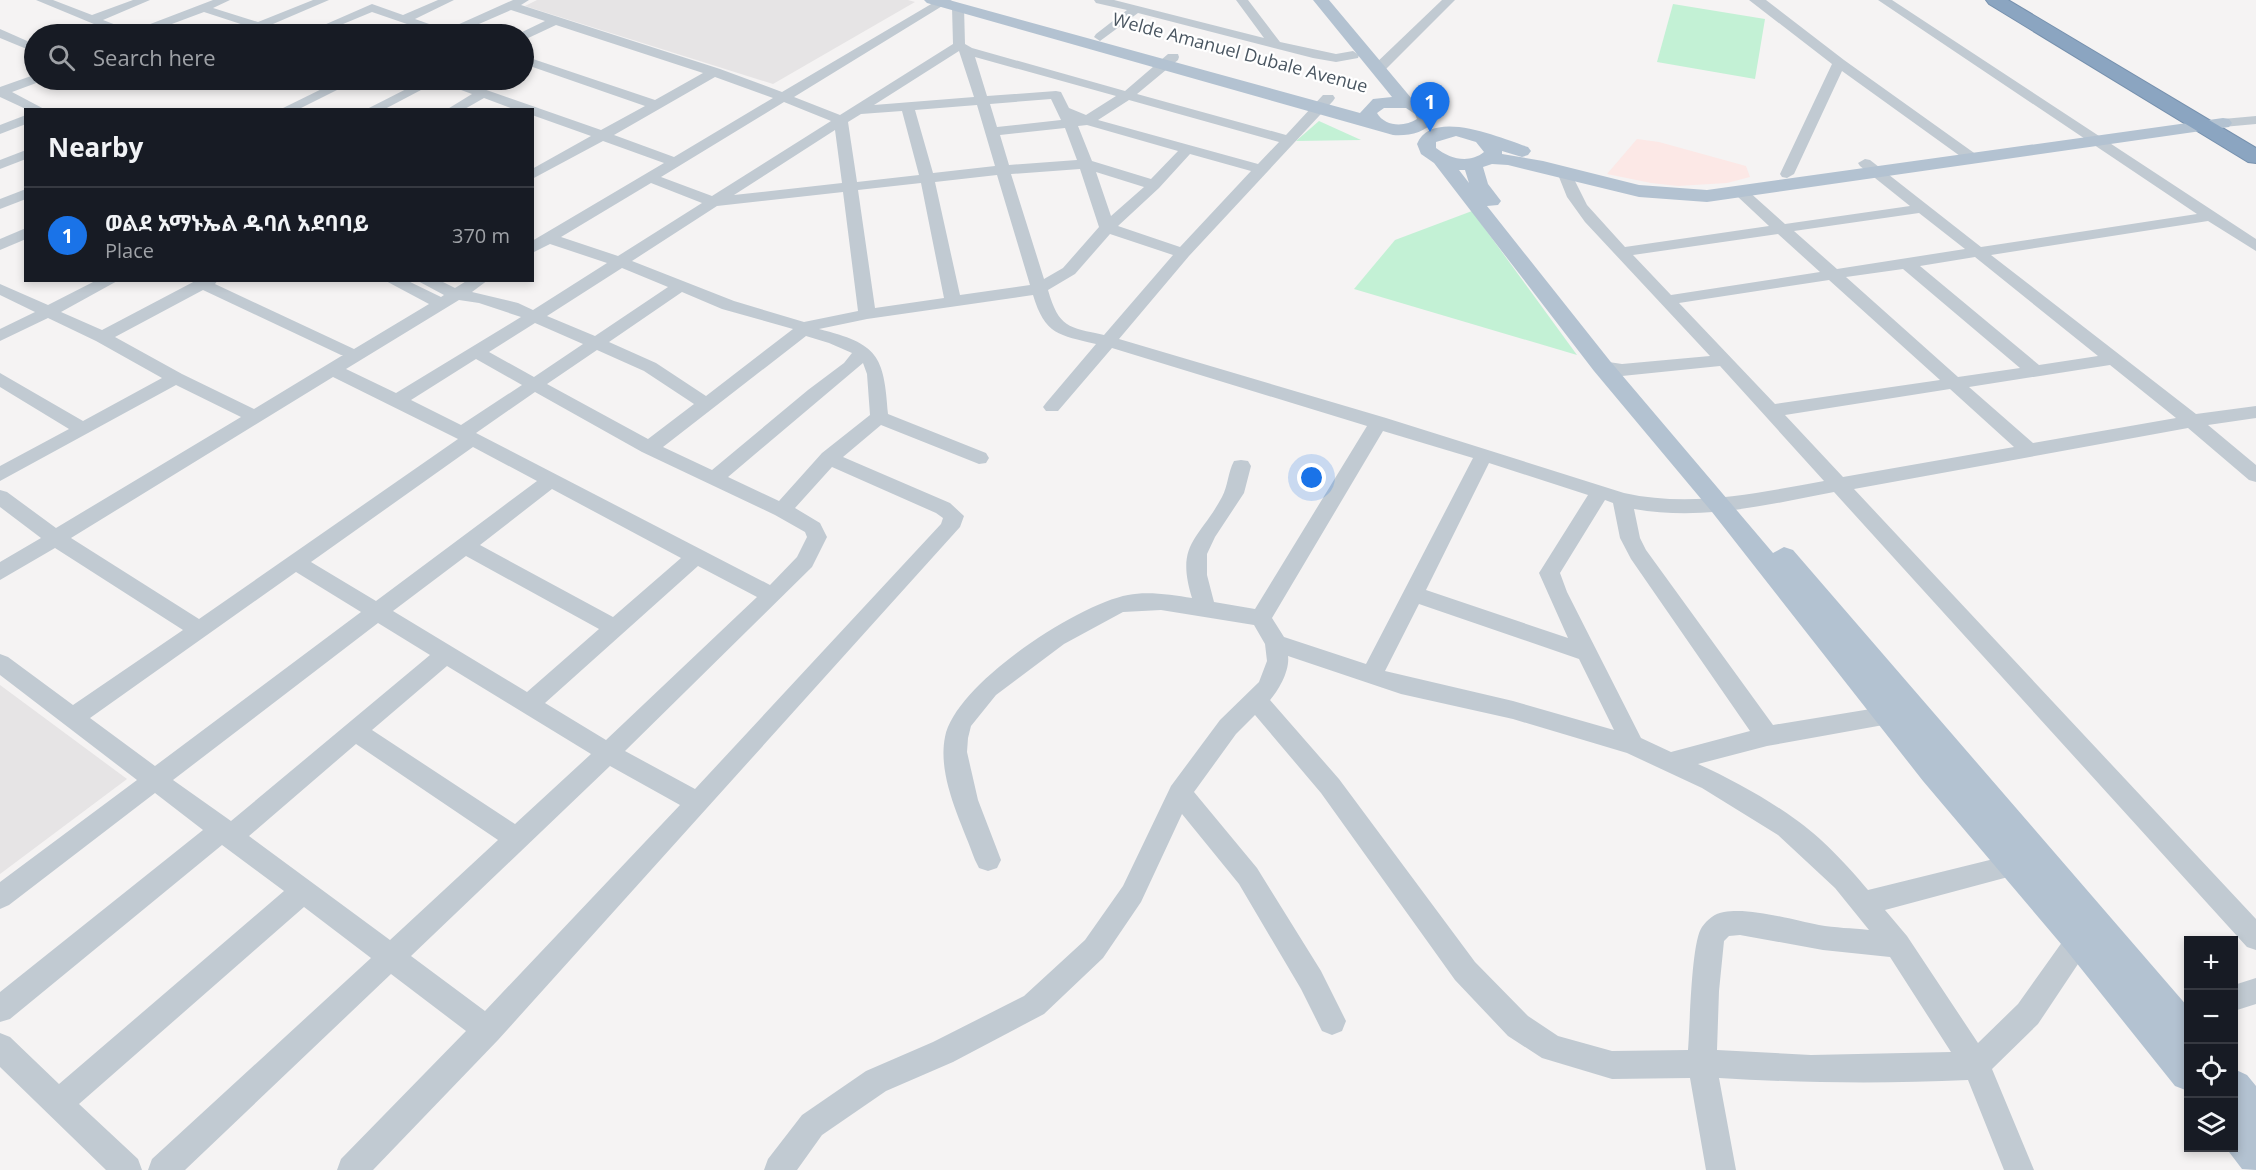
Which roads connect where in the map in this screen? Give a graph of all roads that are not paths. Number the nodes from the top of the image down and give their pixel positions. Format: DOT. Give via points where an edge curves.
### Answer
graph roads {
  1 [pos="42,0"];
  2 [pos="144,0"];
  3 [pos="224,0"];
  4 [pos="236,0"];
  5 [pos="323,0"];
  6 [pos="389,0"];
  7 [pos="447,0"];
  8 [pos="524,0"];
  9 [pos="1100,0"];
  10 [pos="1227,0"];
  11 [pos="1309,0"];
  12 [pos="1321,0"];
  13 [pos="1449,0"];
  14 [pos="1778,0"];
  15 [pos="1884,0"];
  16 [pos="1995,0"];
  17 [pos="2010,0"];
  18 [pos="943,1"];
  19 [pos="1758,1"];
  20 [pos="1244,2"];
  21 [pos="512,6"];
  22 [pos="372,8"];
  23 [pos="1136,9"];
  24 [pos="209,11"];
  25 [pos="404,19"];
  26 [pos="91,20"];
  27 [pos="275,21"];
  28 [pos="555,21"];
  29 [pos="102,24"];
  30 [pos="161,24"];
  31 [pos="175,24"];
  32 [pos="249,24"];
  33 [pos="263,24"];
  34 [pos="285,24"];
  35 [pos="327,24"];
  36 [pos="418,24"];
  37 [pos="470,24"];
  38 [pos="1039,25"];
  39 [pos="534,31"];
  40 [pos="0,33"];
  41 [pos="1100,37"];
  42 [pos="24,44"];
  43 [pos="1275,44"];
  44 [pos="963,48"];
  45 [pos="1353,55"];
  46 [pos="1169,60"];
  47 [pos="534,63"];
  48 [pos="1839,63"];
  49 [pos="1378,69"];
  50 [pos="715,72"];
  51 [pos="24,79"];
  52 [pos="24,83"];
  53 [pos="328,90"];
  54 [pos="412,90"];
  55 [pos="475,90"];
  56 [pos="0,93"];
  57 [pos="484,93"];
  58 [pos="1129,94"];
  59 [pos="780,95"];
  60 [pos="981,101"];
  61 [pos="1325,102"];
  62 [pos="1407,103"];
  63 [pos="654,104"];
  64 [pos="35,108"];
  65 [pos="289,108"];
  66 [pos="375,108"];
  67 [pos="456,108"];
  68 [pos="525,108"];
  69 [pos="908,108"];
  70 [pos="860,110"];
  71 [pos="534,111"];
  72 [pos="1426,114"];
  73 [pos="24,115"];
  74 [pos="1379,115"];
  75 [pos="550,117"];
  76 [pos="1067,117"];
  77 [pos="24,118"];
  78 [pos="841,120"];
  79 [pos="2206,120"];
  80 [pos="2256,120"];
  81 [pos="1088,121"];
  82 [pos="534,125"];
  83 [pos="0,130"];
  84 [pos="992,132"];
  85 [pos="602,135"];
  86 [pos="1476,136"];
  87 [pos="2088,137"];
  88 [pos="1289,140"];
  89 [pos="2256,144"];
  90 [pos="1187,149"];
  91 [pos="1965,153"];
  92 [pos="24,155"];
  93 [pos="1435,156"];
  94 [pos="2256,156"];
  95 [pos="670,160"];
  96 [pos="1481,161"];
  97 [pos="1086,164"];
  98 [pos="0,165"];
  99 [pos="1870,167"];
  100 [pos="1260,169"];
  101 [pos="1002,170"];
  102 [pos="1564,172"];
  103 [pos="534,174"];
  104 [pos="1787,174"];
  105 [pos="648,177"];
  106 [pos="927,178"];
  107 [pos="1154,185"];
  108 [pos="851,187"];
  109 [pos="1730,191"];
  110 [pos="24,194"];
  111 [pos="714,202"];
  112 [pos="0,204"];
  113 [pos="1925,208"];
  114 [pos="2212,216"];
  115 [pos="1107,228"];
  116 [pos="1780,229"];
  117 [pos="24,234"];
  118 [pos="540,238"];
  119 [pos="0,245"];
  120 [pos="2256,246"];
  121 [pos="1979,251"];
  122 [pos="1620,252"];
  123 [pos="1183,253"];
  124 [pos="620,261"];
  125 [pos="1905,262"];
  126 [pos="1833,273"];
  127 [pos="107,282"];
  128 [pos="207,282"];
  129 [pos="400,282"];
  130 [pos="428,282"];
  131 [pos="476,282"];
  132 [pos="680,286"];
  133 [pos="1038,289"];
  134 [pos="0,290"];
  135 [pos="449,294"];
  136 [pos="1668,300"];
  137 [pos="953,301"];
  138 [pos="48,312"];
  139 [pos="867,314"];
  140 [pos="535,316"];
  141 [pos="803,328"];
  142 [pos="0,336"];
  143 [pos="102,337"];
  144 [pos="1107,341"];
  145 [pos="597,344"];
  146 [pos="347,351"];
  147 [pos="476,352"];
  148 [pos="863,352"];
  149 [pos="2114,359"];
  150 [pos="1724,360"];
  151 [pos="1612,368"];
  152 [pos="333,370"];
  153 [pos="2035,371"];
  154 [pos="176,378"];
  155 [pos="534,385"];
  156 [pos="1955,385"];
  157 [pos="4,387"];
  158 [pos="398,400"];
  159 [pos="706,404"];
  160 [pos="1052,407"];
  161 [pos="1771,411"];
  162 [pos="2256,412"];
  163 [pos="250,414"];
  164 [pos="879,417"];
  165 [pos="2192,421"];
  166 [pos="1379,422"];
  167 [pos="82,429"];
  168 [pos="469,435"];
  169 [pos="649,448"];
  170 [pos="2029,450"];
  171 [pos="1484,455"];
  172 [pos="829,458"];
  173 [pos="979,458"];
  174 [pos="1242,466"];
  175 [pos="0,474"];
  176 [pos="2256,475"];
  177 [pos="713,479"];
  178 [pos="550,480"];
  179 [pos="1839,486"];
  180 [pos="1600,492"];
  181 [pos="0,497"];
  182 [pos="1622,499"];
  183 [pos="1729,504"];
  184 [pos="782,510"];
  185 [pos="51,535"];
  186 [pos="465,546"];
  187 [pos="695,557"];
  188 [pos="0,559"];
  189 [pos="296,562"];
  190 [pos="0,572"];
  191 [pos="1413,594"];
  192 [pos="772,595"];
  193 [pos="1206,610"];
  194 [pos="377,612"];
  195 [pos="1261,618"];
  196 [pos="614,627"];
  197 [pos="200,630"];
  198 [pos="1276,643"];
  199 [pos="1587,653"];
  200 [pos="446,654"];
  201 [pos="0,663"];
  202 [pos="1371,675"];
  203 [pos="1256,700"];
  204 [pos="528,705"];
  205 [pos="1889,715"];
  206 [pos="74,717"];
  207 [pos="355,730"];
  208 [pos="1767,736"];
  209 [pos="1633,745"];
  210 [pos="608,753"];
  211 [pos="1669,762"];
  212 [pos="155,780"];
  213 [pos="1180,793"];
  214 [pos="698,803"];
  215 [pos="227,832"];
  216 [pos="517,839"];
  217 [pos="988,860"];
  218 [pos="2014,865"];
  219 [pos="304,890"];
  220 [pos="0,897"];
  221 [pos="1864,903"];
  222 [pos="2256,938"];
  223 [pos="2079,940"];
  224 [pos="1898,945"];
  225 [pos="391,956"];
  226 [pos="2256,991"];
  227 [pos="2238,997"];
  228 [pos="0,1009"];
  229 [pos="2183,1020"];
  230 [pos="1332,1021"];
  231 [pos="488,1030"];
  232 [pos="0,1047"];
  233 [pos="1702,1063"];
  234 [pos="1976,1065"];
  235 [pos="2184,1068"];
  236 [pos="2238,1093"];
  237 [pos="57,1104"];
  238 [pos="2256,1115"];
  239 [pos="2238,1133"];
  240 [pos="2256,1155"];
  241 [pos="128,1170"];
  242 [pos="163,1170"];
  243 [pos="352,1170"];
  244 [pos="779,1170"];
  245 [pos="1721,1170"];
  246 [pos="2019,1170"];
  1 -- 26 [label="street"];
  2 -- 26 [label="street"];
  3 -- 30 [label="street"];
  4 -- 24 [label="street"];
  5 -- 27 [label="street"];
  6 -- 22 [label="street"];
  7 -- 25 [label="street"];
  8 -- 21 [label="street"];
  9 -- 23 [label="street"];
  10 -- 20 [label="street"];
  11 -- 45 [label="main road"];
  12 -- 49 [label="main road"];
  13 -- 49 [label="street"];
  14 -- 19 [label="street"];
  15 -- 87 [label="street"];
  16 -- 79 [label="highway"];
  17 -- 79 [label="highway"];
  18 -- 38 [label="main road"];
  18 -- 44 [label="street"];
  18 -- 59 [label="street"];
  19 -- 48 [label="street"];
  20 -- 43 [label="street"];
  21 -- 28 [label="street"];
  21 -- 37 [label="street"];
  22 -- 25 [label="street"];
  22 -- 35 [label="street"];
  23 -- 41 [label="street"];
  23 -- 43 [label="street"];
  24 -- 31 [label="street"];
  24 -- 32 [label="street"];
  25 -- 36 [label="street"];
  26 -- 29 [label="street"];
  27 -- 33 [label="street"];
  27 -- 34 [label="street"];
  28 -- 39 [label="street"];
  28 -- 50 [label="street"];
  38 -- 41 [label="main road, Welde Amanuel Dubale Avenue"];
  38 -- 46 [label="main road"];
  40 -- 42 [label="street"];
  41 -- 46 [label="main road, Welde Amanuel Dubale Avenue"];
  43 -- 45 [label="street" via="1327,56"];
  44 -- 58 [label="street"];
  44 -- 60 [label="street"];
  44 -- 70 [label="street"];
  45 -- 74 [label="main road" via="1378,89"];
  46 -- 58 [label="street"];
  46 -- 61 [label="main road"];
  47 -- 63 [label="street"];
  48 -- 91 [label="street"];
  48 -- 104 [label="street"];
  49 -- 62 [label="main road"];
  50 -- 59 [label="street"];
  50 -- 63 [label="street"];
  51 -- 56 [label="street"];
  52 -- 56 [label="street"];
  53 -- 65 [label="street"];
  54 -- 66 [label="street"];
  55 -- 57 [label="street"];
  56 -- 64 [label="street"];
  56 -- 73 [label="street"];
  57 -- 67 [label="street"];
  57 -- 68 [label="street"];
  58 -- 81 [label="street"];
  58 -- 88 [label="street"];
  59 -- 78 [label="street"];
  59 -- 95 [label="street"];
  60 -- 69 [label="street"];
  60 -- 76 [label="street" via="1056,95"];
  60 -- 84 [label="street"];
  61 -- 74 [label="main road"];
  61 -- 88 [label="street"];
  62 -- 72 [label="main road"];
  62 -- 74 [label="main road"];
  63 -- 85 [label="street"];
  69 -- 70 [label="street"];
  69 -- 106 [label="street"];
  70 -- 78 [label="street"];
  71 -- 75 [label="street"];
  72 -- 74 [label="main road" via="1422,125 1413,129"];
  72 -- 86 [label="main road"];
  74 -- 93 [label="main road"];
  75 -- 82 [label="street"];
  75 -- 85 [label="street"];
  76 -- 81 [label="street"];
  76 -- 84 [label="street"];
  76 -- 97 [label="street"];
  77 -- 83 [label="street"];
  78 -- 108 [label="street"];
  78 -- 111 [label="street"];
  79 -- 80 [label="street"];
  79 -- 87 [label="main road"];
  79 -- 89 [label="highway"];
  79 -- 94 [label="highway"];
  81 -- 90 [label="street"];
  84 -- 101 [label="street"];
  85 -- 95 [label="street"];
  85 -- 103 [label="street"];
  86 -- 93 [label="main road" via="1457,131 1435,134 1426,144"];
  86 -- 96 [label="main road" via="1493,149"];
  86 -- 109 [label="main road" via="1637,183"];
  87 -- 91 [label="main road"];
  87 -- 114 [label="street"];
  88 -- 100 [label="street"];
  90 -- 100 [label="street"];
  90 -- 107 [label="street"];
  91 -- 99 [label="main road"];
  92 -- 98 [label="street"];
  93 -- 96 [label="main road"];
  93 -- 151 [label="main road"];
  95 -- 105 [label="street"];
  95 -- 118 [label="street"];
  96 -- 102 [label="main road" via="1514,159"];
  96 -- 151 [label="main road" via="1479,185"];
  97 -- 101 [label="street"];
  97 -- 107 [label="street"];
  97 -- 115 [label="street"];
  99 -- 104 [label="main road"];
  99 -- 109 [label="main road"];
  99 -- 113 [label="street"];
  100 -- 123 [label="street"];
  101 -- 106 [label="street"];
  101 -- 133 [label="street"];
  102 -- 109 [label="main road" via="1654,194 1707,196"];
  102 -- 122 [label="street" via="1577,202"];
  104 -- 109 [label="main road"];
  105 -- 111 [label="street"];
  105 -- 118 [label="street"];
  106 -- 108 [label="street"];
  106 -- 137 [label="street"];
  107 -- 115 [label="street"];
  108 -- 111 [label="street"];
  108 -- 139 [label="street"];
  109 -- 116 [label="street"];
  110 -- 112 [label="street"];
  111 -- 124 [label="street"];
  113 -- 116 [label="street"];
  113 -- 121 [label="street"];
  114 -- 120 [label="street"];
  114 -- 121 [label="street"];
  115 -- 123 [label="street"];
  115 -- 133 [label="street" via="1069,271"];
  116 -- 122 [label="street"];
  116 -- 126 [label="street"];
  117 -- 119 [label="street"];
  118 -- 124 [label="street"];
  121 -- 125 [label="street"];
  121 -- 149 [label="street"];
  122 -- 136 [label="street"];
  123 -- 144 [label="street"];
  124 -- 132 [label="street"];
  124 -- 140 [label="street"];
  125 -- 126 [label="street"];
  125 -- 153 [label="street"];
  126 -- 136 [label="street"];
  126 -- 156 [label="street"];
  127 -- 138 [label="street"];
  128 -- 143 [label="street"];
  128 -- 146 [label="street"];
  129 -- 135 [label="street"];
  130 -- 135 [label="street"];
  131 -- 135 [label="street"];
  132 -- 141 [label="street"];
  132 -- 145 [label="street"];
  133 -- 137 [label="street"];
  133 -- 144 [label="street" via="1047,315 1064,332"];
  134 -- 138 [label="street"];
  135 -- 140 [label="street" via="512,307"];
  135 -- 146 [label="street"];
  135 -- 152 [label="street"];
  136 -- 150 [label="street"];
  137 -- 139 [label="street"];
  138 -- 142 [label="street"];
  138 -- 143 [label="street"];
  139 -- 141 [label="street"];
  140 -- 145 [label="street"];
  140 -- 147 [label="street"];
  141 -- 148 [label="street"];
  141 -- 159 [label="street"];
  143 -- 154 [label="street"];
  144 -- 160 [label="street"];
  144 -- 166 [label="street"];
  145 -- 155 [label="street"];
  145 -- 159 [label="street" via="650,367"];
  146 -- 163 [label="street"];
  147 -- 155 [label="street"];
  147 -- 158 [label="street"];
  148 -- 164 [label="street" via="876,371"];
  148 -- 177 [label="street" via="850,367"];
  149 -- 153 [label="street"];
  149 -- 165 [label="street"];
  150 -- 151 [label="street"];
  150 -- 161 [label="street"];
  151 -- 183 [label="main road"];
  152 -- 158 [label="street"];
  152 -- 163 [label="street"];
  153 -- 156 [label="street"];
  154 -- 163 [label="street"];
  154 -- 167 [label="street"];
  155 -- 168 [label="street"];
  155 -- 169 [label="street"];
  156 -- 161 [label="street"];
  156 -- 170 [label="street"];
  157 -- 167 [label="street"];
  158 -- 168 [label="street"];
  159 -- 169 [label="street"];
  161 -- 179 [label="street"];
  162 -- 165 [label="street"];
  163 -- 185 [label="street"];
  164 -- 172 [label="street"];
  164 -- 173 [label="street"];
  165 -- 170 [label="street"];
  165 -- 176 [label="street"];
  166 -- 171 [label="street"];
  166 -- 195 [label="street"];
  167 -- 175 [label="street"];
  168 -- 178 [label="street"];
  168 -- 189 [label="street"];
  169 -- 177 [label="street"];
  170 -- 179 [label="street"];
  171 -- 180 [label="street"];
  171 -- 191 [label="street"];
  172 -- 184 [label="street"];
  172 -- 214 [label="street" via="943,508 954,516 953,521"];
  174 -- 193 [label="street" via="1233,498 1196,555 1195,569"];
  177 -- 184 [label="street"];
  178 -- 186 [label="street"];
  178 -- 187 [label="street"];
  179 -- 183 [label="street"];
  179 -- 222 [label="street"];
  180 -- 182 [label="street"];
  180 -- 199 [label="street" via="1550,573"];
  181 -- 185 [label="street"];
  182 -- 183 [label="street" via="1643,505"];
  182 -- 208 [label="street" via="1630,538 1638,554"];
  183 -- 205 [label="main road"];
  183 -- 229 [label="main road"];
  184 -- 192 [label="street" via="813,528 817,537 804,565"];
  185 -- 188 [label="street"];
  185 -- 190 [label="street"];
  185 -- 197 [label="street"];
  186 -- 194 [label="street"];
  186 -- 196 [label="street"];
  187 -- 192 [label="street"];
  187 -- 196 [label="street"];
  189 -- 194 [label="street"];
  189 -- 197 [label="street"];
  191 -- 199 [label="street"];
  191 -- 202 [label="street"];
  192 -- 210 [label="street"];
  193 -- 195 [label="street"];
  193 -- 217 [label="street" via="1158,603 1114,605 1036,651 988,688 964,718 956,737 956,768"];
  194 -- 200 [label="street"];
  194 -- 212 [label="street"];
  195 -- 198 [label="street"];
  196 -- 204 [label="street"];
  197 -- 206 [label="street"];
  198 -- 202 [label="street"];
  198 -- 203 [label="street" via="1278,661 1268,687"];
  199 -- 209 [label="street"];
  200 -- 204 [label="street"];
  200 -- 207 [label="street"];
  201 -- 206 [label="street"];
  202 -- 209 [label="street"];
  203 -- 213 [label="street" via="1228,727"];
  203 -- 233 [label="street" via="1330,786 1465,971 1518,1026 1552,1048 1612,1065"];
  204 -- 210 [label="street"];
  205 -- 208 [label="street"];
  205 -- 218 [label="main road"];
  206 -- 212 [label="street"];
  207 -- 215 [label="street"];
  207 -- 216 [label="street"];
  208 -- 211 [label="street"];
  209 -- 211 [label="street"];
  210 -- 214 [label="street"];
  210 -- 216 [label="street"];
  211 -- 221 [label="street" via="1710,781 1787,827 1844,879"];
  212 -- 215 [label="street"];
  212 -- 220 [label="street"];
  213 -- 230 [label="street" via="1248,876"];
  213 -- 244 [label="street" via="1132,894 1094,949 1034,1005 876,1081 812,1125"];
  214 -- 231 [label="street"];
  215 -- 219 [label="street"];
  215 -- 228 [label="street"];
  216 -- 225 [label="street"];
  218 -- 221 [label="street"];
  218 -- 223 [label="main road"];
  219 -- 225 [label="street"];
  219 -- 237 [label="street"];
  221 -- 224 [label="street"];
  223 -- 234 [label="street" via="2028,1014"];
  223 -- 235 [label="main road"];
  224 -- 233 [label="street" via="1823,938 1740,923 1723,924 1711,936"];
  224 -- 234 [label="street"];
  225 -- 231 [label="street"];
  225 -- 242 [label="street"];
  226 -- 227 [label="street"];
  231 -- 243 [label="street"];
  232 -- 237 [label="street"];
  233 -- 234 [label="street" via="1811,1069"];
  233 -- 245 [label="street"];
  234 -- 246 [label="street"];
  236 -- 238 [label="main road"];
  237 -- 241 [label="street"];
  239 -- 240 [label="main road"];
}
